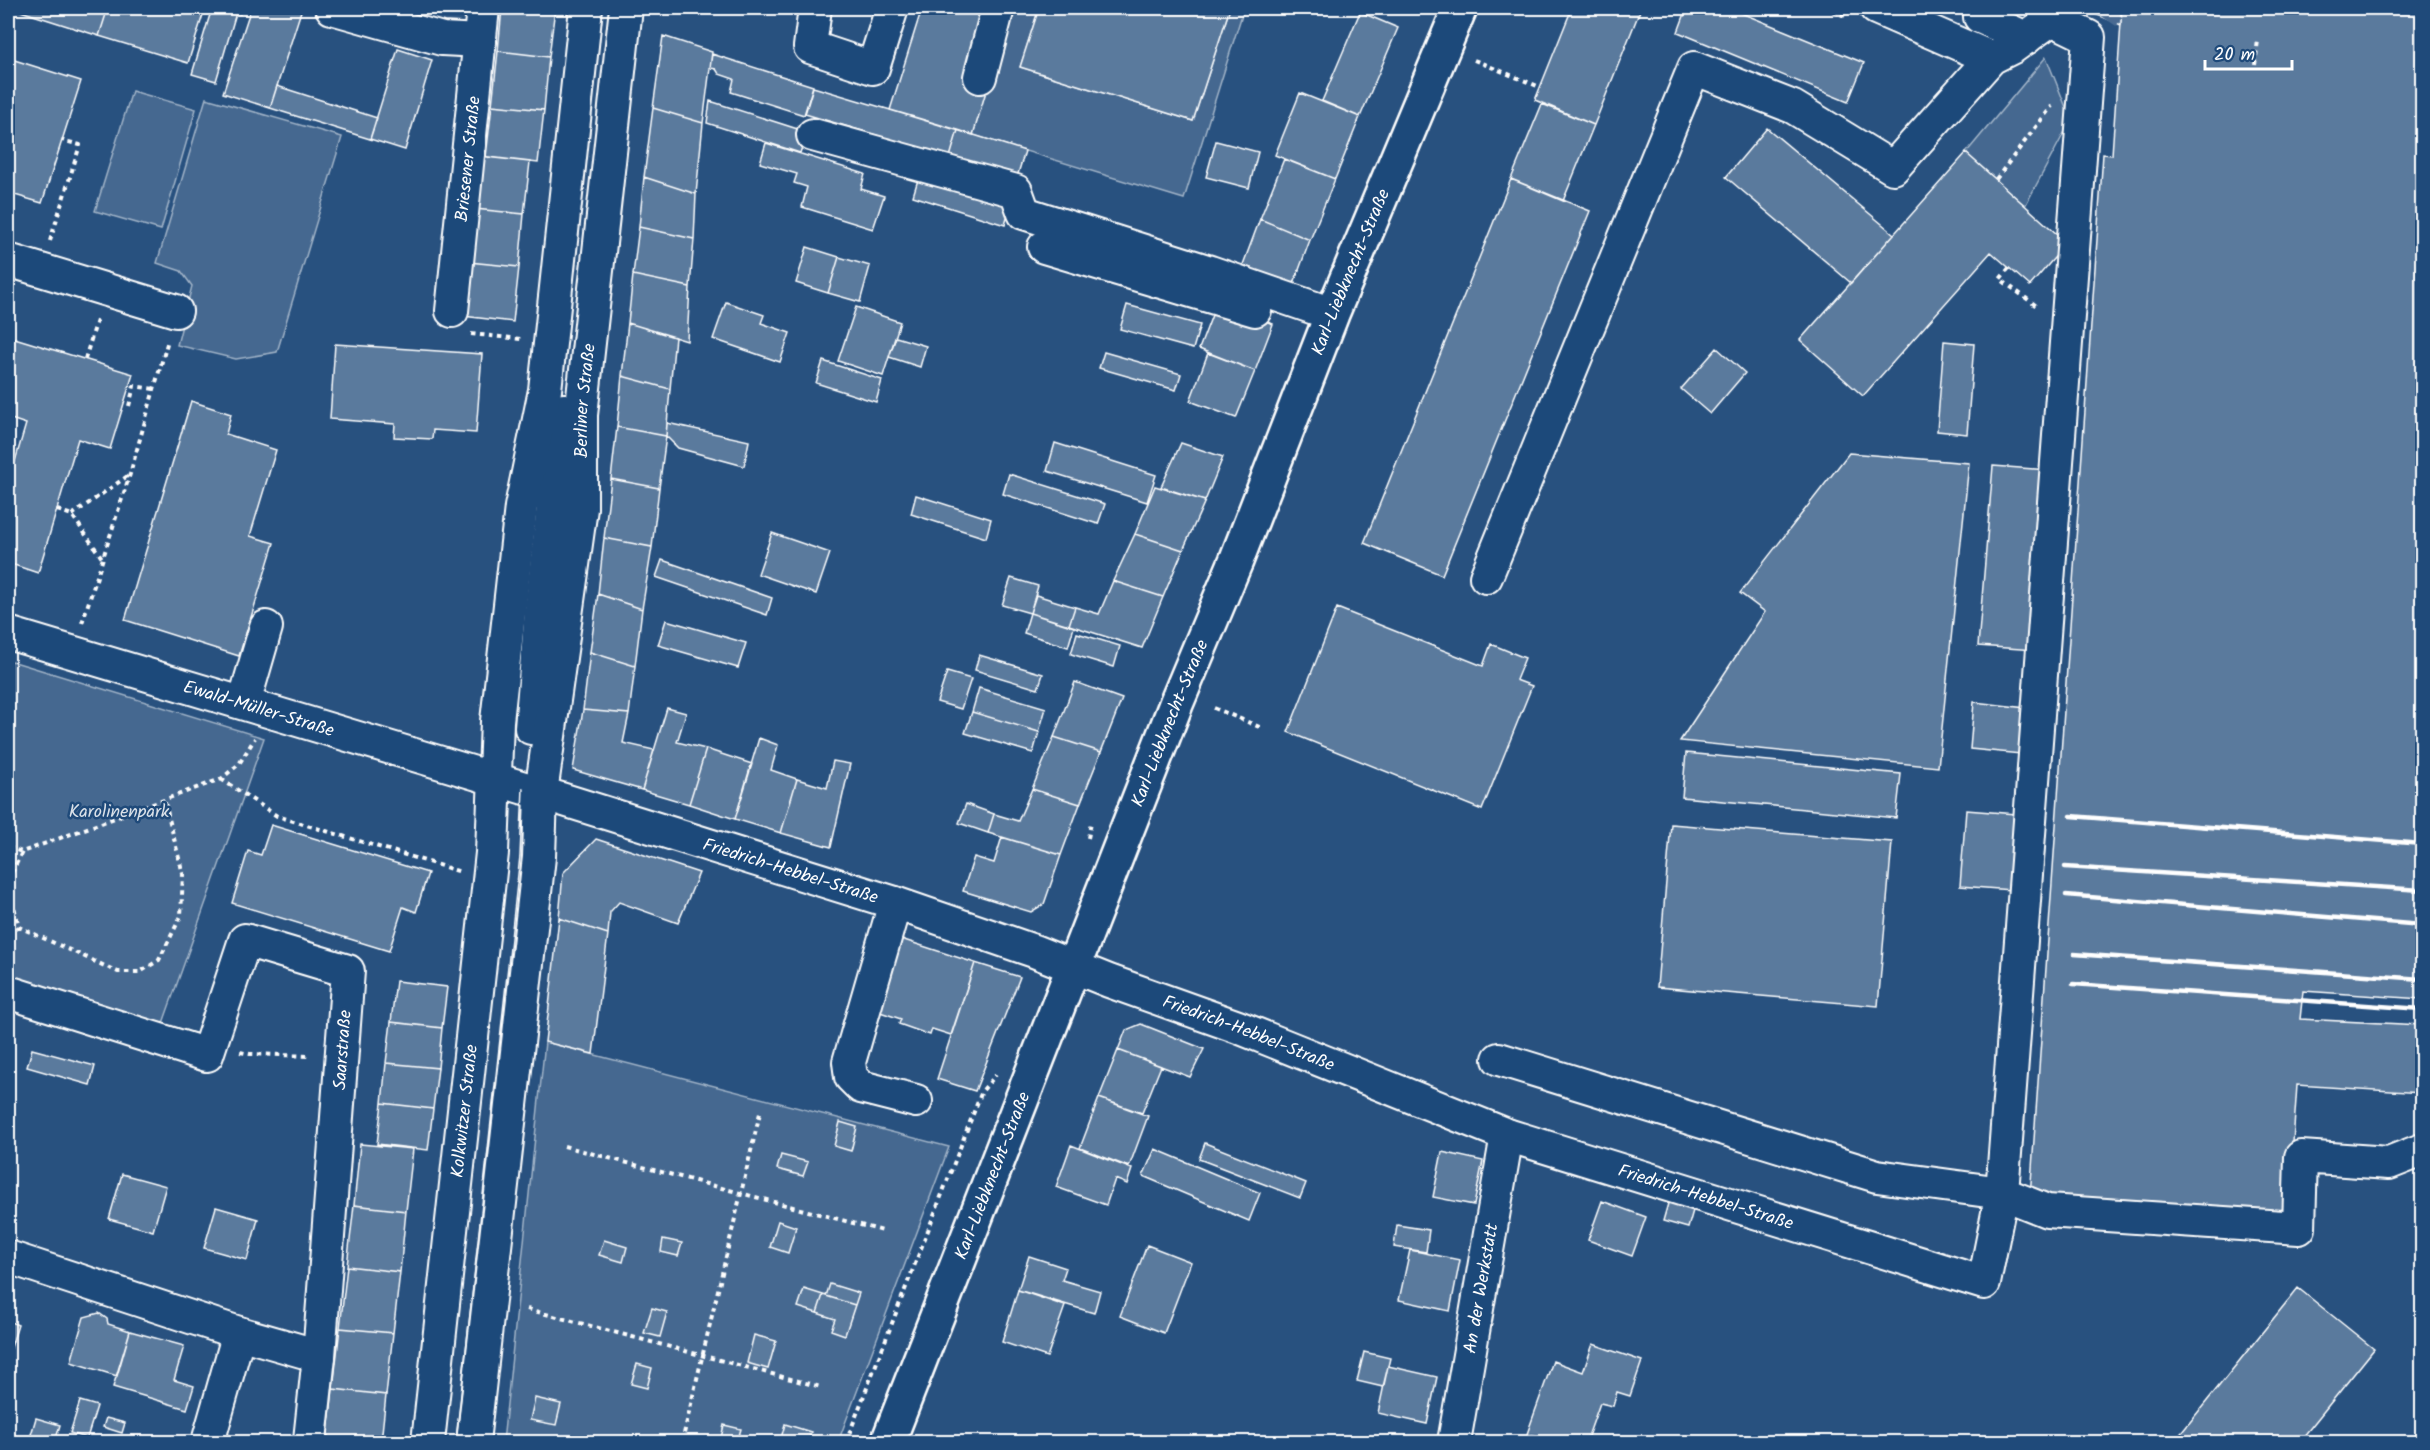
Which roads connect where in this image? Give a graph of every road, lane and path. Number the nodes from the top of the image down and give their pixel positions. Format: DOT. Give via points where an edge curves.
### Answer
graph roads {
  1 [pos="332,8"];
  2 [pos="483,8"];
  3 [pos="586,8"];
  4 [pos="597,8"];
  5 [pos="610,8"];
  6 [pos="626,8"];
  7 [pos="815,8"];
  8 [pos="892,8"];
  9 [pos="998,8"];
  10 [pos="1460,8"];
  11 [pos="1876,8"];
  12 [pos="2054,14"];
  13 [pos="1980,17"];
  14 [pos="2026,38"];
  15 [pos="2258,40"];
  16 [pos="480,41"];
  17 [pos="1991,58"];
  18 [pos="1474,60"];
  19 [pos="2255,65"];
  20 [pos="980,77"];
  21 [pos="1540,87"];
  22 [pos="2054,103"];
  23 [pos="813,135"];
  24 [pos="62,140"];
  25 [pos="1995,179"];
  26 [pos="1044,247"];
  27 [pos="8,260"];
  28 [pos="2009,268"];
  29 [pos="41,270"];
  30 [pos="176,311"];
  31 [pos="452,311"];
  32 [pos="1328,323"];
  33 [pos="2067,330"];
  34 [pos="93,332"];
  35 [pos="522,339"];
  36 [pos="85,359"];
  37 [pos="154,389"];
  38 [pos="129,406"];
  39 [pos="130,474"];
  40 [pos="57,510"];
  41 [pos="72,515"];
  42 [pos="102,558"];
  43 [pos="1486,577"];
  44 [pos="266,627"];
  45 [pos="8,633"];
  46 [pos="73,653"];
  47 [pos="254,706"];
  48 [pos="1214,708"];
  49 [pos="1262,728"];
  50 [pos="220,779"];
  51 [pos="517,786"];
  52 [pos="165,799"];
  53 [pos="8,847"];
  54 [pos="22,852"];
  55 [pos="467,873"];
  56 [pos="8,882"];
  57 [pos="896,903"];
  58 [pos="19,927"];
  59 [pos="8,933"];
  60 [pos="1073,967"];
  61 [pos="8,993"];
  62 [pos="244,1053"];
  63 [pos="341,1057"];
  64 [pos="1499,1059"];
  65 [pos="982,1091"];
  66 [pos="916,1101"];
  67 [pos="760,1113"];
  68 [pos="1507,1136"];
  69 [pos="564,1146"];
  70 [pos="2422,1150"];
  71 [pos="742,1192"];
  72 [pos="2002,1193"];
  73 [pos="883,1231"];
  74 [pos="8,1257"];
  75 [pos="527,1309"];
  76 [pos="239,1333"];
  77 [pos="319,1356"];
  78 [pos="702,1356"];
  79 [pos="820,1387"];
  80 [pos="310,1440"];
  81 [pos="208,1443"];
  82 [pos="428,1443"];
  83 [pos="444,1443"];
  84 [pos="473,1443"];
  85 [pos="682,1443"];
  86 [pos="846,1443"];
  87 [pos="888,1443"];
  88 [pos="1454,1443"];
  1 -- 16 [label="street" via="442,39"];
  2 -- 16 [label="street, Briesener Straße"];
  3 -- 51 [label="street" via="545,390 521,507 497,721"];
  4 -- 51 [label="street" via="527,612"];
  5 -- 51 [label="street"];
  6 -- 51 [label="street, Berliner Straße" via="581,415 581,508"];
  7 -- 8 [label="street" via="810,47 873,68"];
  9 -- 20 [label="street"];
  10 -- 32 [label="main road, Karl-Liebknecht-Straße"];
  11 -- 17 [label="street"];
  12 -- 14 [label="street"];
  12 -- 33 [label="street" via="2096,27"];
  13 -- 14 [label="street"];
  14 -- 17 [label="street"];
  15 -- 19 [label="path"];
  16 -- 31 [label="street, Briesener Straße"];
  17 -- 43 [label="street" via="1893,168 1794,107 1694,68"];
  18 -- 21 [label="path"];
  22 -- 25 [label="path"];
  23 -- 32 [label="street" via="1016,191 1024,213 1210,272"];
  24 -- 29 [label="path" via="80,145"];
  26 -- 32 [label="street"];
  27 -- 29 [label="street"];
  28 -- 33 [label="path" via="2000,279"];
  29 -- 30 [label="street"];
  30 -- 37 [label="path"];
  31 -- 35 [label="path" via="458,313 463,333"];
  32 -- 60 [label="main road, Karl-Liebknecht-Straße"];
  33 -- 72 [label="street"];
  34 -- 36 [label="path"];
  37 -- 38 [label="path" via="134,386"];
  37 -- 39 [label="path"];
  39 -- 41 [label="path"];
  39 -- 42 [label="path"];
  40 -- 41 [label="path"];
  41 -- 42 [label="path"];
  42 -- 46 [label="path"];
  44 -- 47 [label="street"];
  45 -- 46 [label="street, Ewald-Müller-Straße"];
  46 -- 47 [label="street, Ewald-Müller-Straße"];
  47 -- 50 [label="path" via="253,744 239,764"];
  47 -- 51 [label="street, Ewald-Müller-Straße"];
  48 -- 49 [label="path"];
  50 -- 52 [label="path"];
  50 -- 55 [label="path" via="278,816"];
  51 -- 57 [label="street, Friedrich-Hebbel-Straße"];
  51 -- 82 [label="street, Kolkwitzer Straße" via="492,853"];
  51 -- 83 [label="street"];
  51 -- 84 [label="street" via="539,857"];
  52 -- 54 [label="path"];
  52 -- 58 [label="path" via="183,874 181,916 159,960 140,972 118,972"];
  53 -- 54 [label="path"];
  54 -- 56 [label="path"];
  56 -- 58 [label="path"];
  57 -- 60 [label="street, Friedrich-Hebbel-Straße"];
  57 -- 66 [label="street" via="849,1062 851,1077 861,1087"];
  58 -- 59 [label="path"];
  60 -- 68 [label="street, Friedrich-Hebbel-Straße" via="1238,1027"];
  60 -- 87 [label="main road, Karl-Liebknecht-Straße"];
  61 -- 63 [label="street, Saarstraße" via="207,1054 245,940 348,971"];
  62 -- 63 [label="path"];
  63 -- 77 [label="street, Saarstraße"];
  64 -- 72 [label="street" via="1877,1176"];
  65 -- 86 [label="path"];
  67 -- 71 [label="path"];
  68 -- 72 [label="street, Friedrich-Hebbel-Straße" via="1984,1283"];
  68 -- 88 [label="street, An der Werkstatt"];
  69 -- 71 [label="path"];
  70 -- 72 [label="street" via="2389,1163 2301,1157 2299,1228 2047,1211"];
  71 -- 73 [label="path"];
  71 -- 78 [label="path"];
  74 -- 76 [label="street"];
  75 -- 78 [label="path"];
  76 -- 77 [label="street"];
  76 -- 81 [label="street"];
  77 -- 80 [label="street, Saarstraße"];
  78 -- 79 [label="path"];
  78 -- 85 [label="path"];
}
